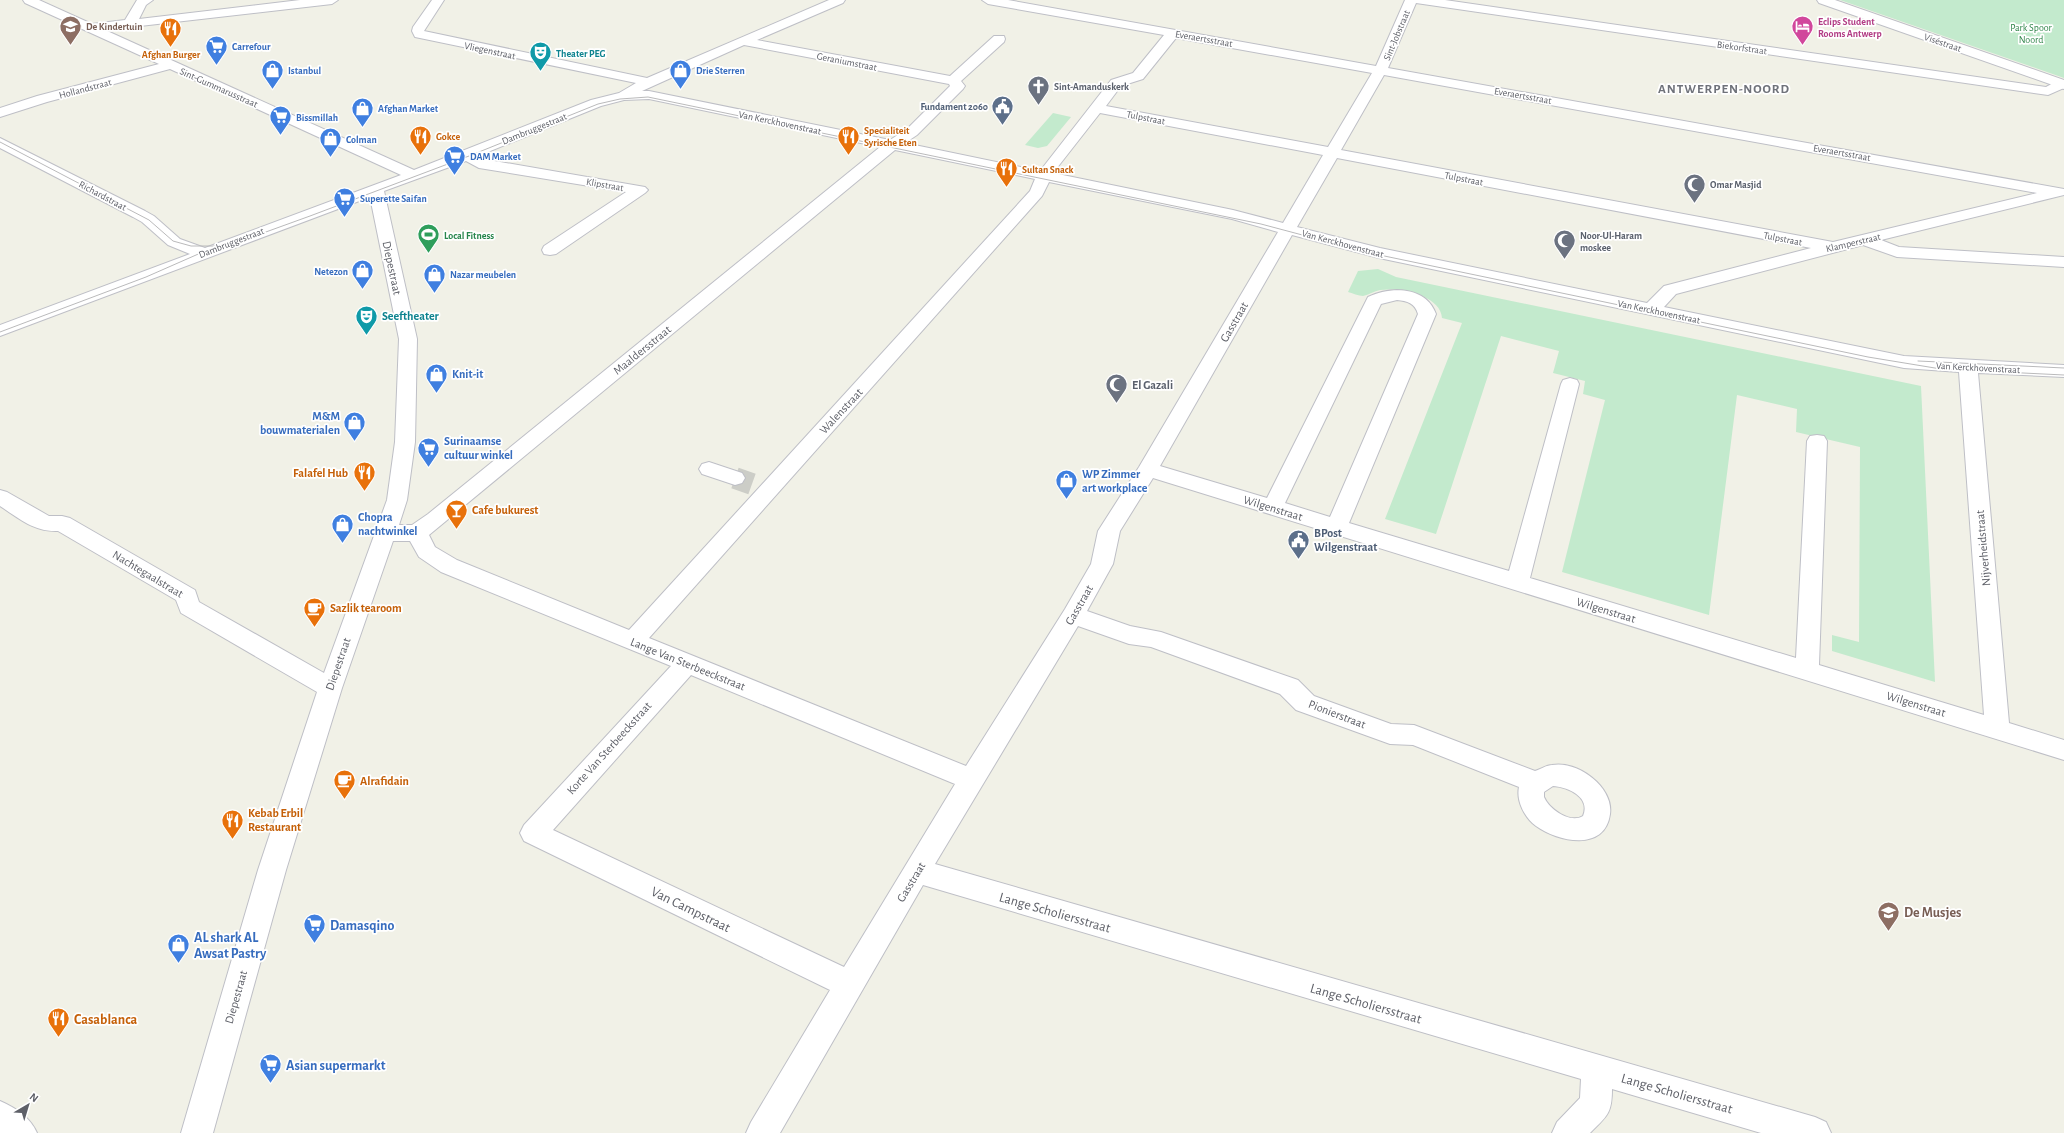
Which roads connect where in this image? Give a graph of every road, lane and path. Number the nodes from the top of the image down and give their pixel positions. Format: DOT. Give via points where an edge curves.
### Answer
graph roads {
  1 [pos="29,0"];
  2 [pos="148,0"];
  3 [pos="332,0"];
  4 [pos="438,0"];
  5 [pos="839,0"];
  6 [pos="988,0"];
  7 [pos="1411,0"];
  8 [pos="1420,0"];
  9 [pos="1823,0"];
  10 [pos="130,23"];
  11 [pos="89,28"];
  12 [pos="1174,32"];
  13 [pos="999,39"];
  14 [pos="742,41"];
  15 [pos="170,65"];
  16 [pos="1381,69"];
  17 [pos="953,81"];
  18 [pos="648,82"];
  19 [pos="2063,85"];
  20 [pos="624,96"];
  21 [pos="1096,108"];
  22 [pos="0,113"];
  23 [pos="0,142"];
  24 [pos="892,145"];
  25 [pos="1332,153"];
  26 [pos="467,155"];
  27 [pos="414,175"];
  28 [pos="1044,176"];
  29 [pos="376,188"];
  30 [pos="2061,191"];
  31 [pos="1288,228"];
  32 [pos="1866,240"];
  33 [pos="1833,247"];
  34 [pos="550,250"];
  35 [pos="203,253"];
  36 [pos="2064,262"];
  37 [pos="1651,310"];
  38 [pos="0,331"];
  39 [pos="1968,367"];
  40 [pos="2064,372"];
  41 [pos="1570,384"];
  42 [pos="1817,441"];
  43 [pos="709,469"];
  44 [pos="1148,469"];
  45 [pos="752,484"];
  46 [pos="0,497"];
  47 [pos="1272,508"];
  48 [pos="1337,527"];
  49 [pos="384,533"];
  50 [pos="417,533"];
  51 [pos="1517,583"];
  52 [pos="1073,615"];
  53 [pos="633,642"];
  54 [pos="687,664"];
  55 [pos="1807,671"];
  56 [pos="330,688"];
  57 [pos="1997,730"];
  58 [pos="2064,750"];
  59 [pos="971,779"];
  60 [pos="1536,782"];
  61 [pos="533,833"];
  62 [pos="918,871"];
  63 [pos="849,984"];
  64 [pos="1596,1070"];
  65 [pos="0,1117"];
  66 [pos="21,1133"];
  67 [pos="197,1133"];
  68 [pos="762,1133"];
  69 [pos="1568,1133"];
  70 [pos="1815,1133"];
  1 -- 11 [label="street, Sint-Gummarusstraat"];
  2 -- 10 [label="street" via="141,3"];
  3 -- 10 [label="street"];
  4 -- 18 [label="street, Vliegenstraat" via="419,27 420,34"];
  5 -- 14 [label="street, Dambruggestraat"];
  6 -- 12 [label="street, Everaertsstraat"];
  7 -- 16 [label="street, Sint-Jobstraat"];
  8 -- 19 [label="street, Biekorfstraat" via="2048,91"];
  9 -- 19 [label="street, Viséstraat"];
  10 -- 11 [label="street"];
  11 -- 15 [label="street, Sint-Gummarusstraat"];
  12 -- 16 [label="street, Everaertsstraat"];
  12 -- 21 [label="street, Walenstraat" via="1138,76 1116,83"];
  13 -- 17 [label="street"];
  14 -- 17 [label="street, Geraniumstraat"];
  14 -- 18 [label="street, Dambruggestraat"];
  15 -- 22 [label="street, Hollandstraat" via="42,99"];
  15 -- 27 [label="street, Sint-Gummarusstraat"];
  16 -- 25 [label="street, Gasstraat"];
  16 -- 30 [label="street, Everaertsstraat"];
  17 -- 24 [label="street, Maaldersstraat" via="958,86 912,132"];
  18 -- 20 [label="street, Dambruggestraat"];
  20 -- 24 [label="street, Van Kerckhovenstraat" via="649,95"];
  20 -- 26 [label="street, Dambruggestraat" via="596,103"];
  21 -- 25 [label="street, Tulpstraat"];
  21 -- 28 [label="street, Walenstraat"];
  23 -- 35 [label="street, Richardstraat" via="148,219 174,242"];
  24 -- 28 [label="street, Van Kerckhovenstraat"];
  24 -- 50 [label="street, Maaldersstraat"];
  25 -- 31 [label="street, Gasstraat"];
  25 -- 33 [label="street, Tulpstraat"];
  26 -- 27 [label="street, Dambruggestraat"];
  26 -- 34 [label="street, Klipstraat" via="479,163 640,190"];
  27 -- 29 [label="street, Dambruggestraat"];
  28 -- 31 [label="street, Van Kerckhovenstraat"];
  28 -- 45 [label="street, Walenstraat" via="1037,193 923,322"];
  29 -- 35 [label="street, Dambruggestraat"];
  29 -- 49 [label="street, Diepestraat" via="408,338 405,442 397,500"];
  30 -- 32 [label="street, Klamperstraat"];
  31 -- 37 [label="street, Van Kerckhovenstraat" via="1379,253"];
  31 -- 44 [label="street, Gasstraat"];
  32 -- 33 [label="street, Klamperstraat"];
  32 -- 36 [label="street" via="1897,252"];
  33 -- 37 [label="street, Klamperstraat" via="1670,290"];
  35 -- 38 [label="street, Dambruggestraat"];
  37 -- 39 [label="street, Van Kerckhovenstraat" via="1904,362"];
  39 -- 40 [label="street, Van Kerckhovenstraat"];
  39 -- 57 [label="street, Nijverheidstraat"];
  41 -- 51 [label="street"];
  42 -- 55 [label="street"];
  43 -- 45 [label="street"];
  44 -- 47 [label="street, Wilgenstraat"];
  44 -- 52 [label="street, Gasstraat" via="1109,531 1102,564"];
  45 -- 53 [label="street, Walenstraat"];
  46 -- 56 [label="street, Nachtegaalstraat" via="45,524 62,523 187,596 189,607"];
  47 -- 48 [label="street, Wilgenstraat"];
  47 -- 48 [label="street" via="1374,301 1389,295 1406,296 1422,303 1427,314"];
  48 -- 51 [label="street, Wilgenstraat"];
  49 -- 50 [label="street"];
  49 -- 56 [label="street, Diepestraat"];
  50 -- 53 [label="street, Lange Van Sterbeeckstraat" via="427,552 449,566"];
  51 -- 55 [label="street, Wilgenstraat"];
  52 -- 59 [label="street, Gasstraat"];
  52 -- 60 [label="street, Pionierstraat" via="1129,635 1154,638 1289,687 1305,703 1390,734 1414,735"];
  53 -- 54 [label="street, Lange Van Sterbeeckstraat"];
  54 -- 59 [label="street, Lange Van Sterbeeckstraat"];
  54 -- 61 [label="street, Korte Van Sterbeeckstraat"];
  55 -- 57 [label="street, Wilgenstraat"];
  56 -- 67 [label="street, Diepestraat" via="272,870"];
  57 -- 58 [label="street, Wilgenstraat"];
  59 -- 62 [label="street, Gasstraat"];
  61 -- 63 [label="street, Van Campstraat"];
  62 -- 63 [label="street, Gasstraat"];
  62 -- 64 [label="street, Lange Scholiersstraat"];
  63 -- 68 [label="street, Gasstraat"];
  64 -- 69 [label="street" via="1596,1105"];
  64 -- 70 [label="street, Lange Scholiersstraat"];
  65 -- 66 [label="street"];
}
